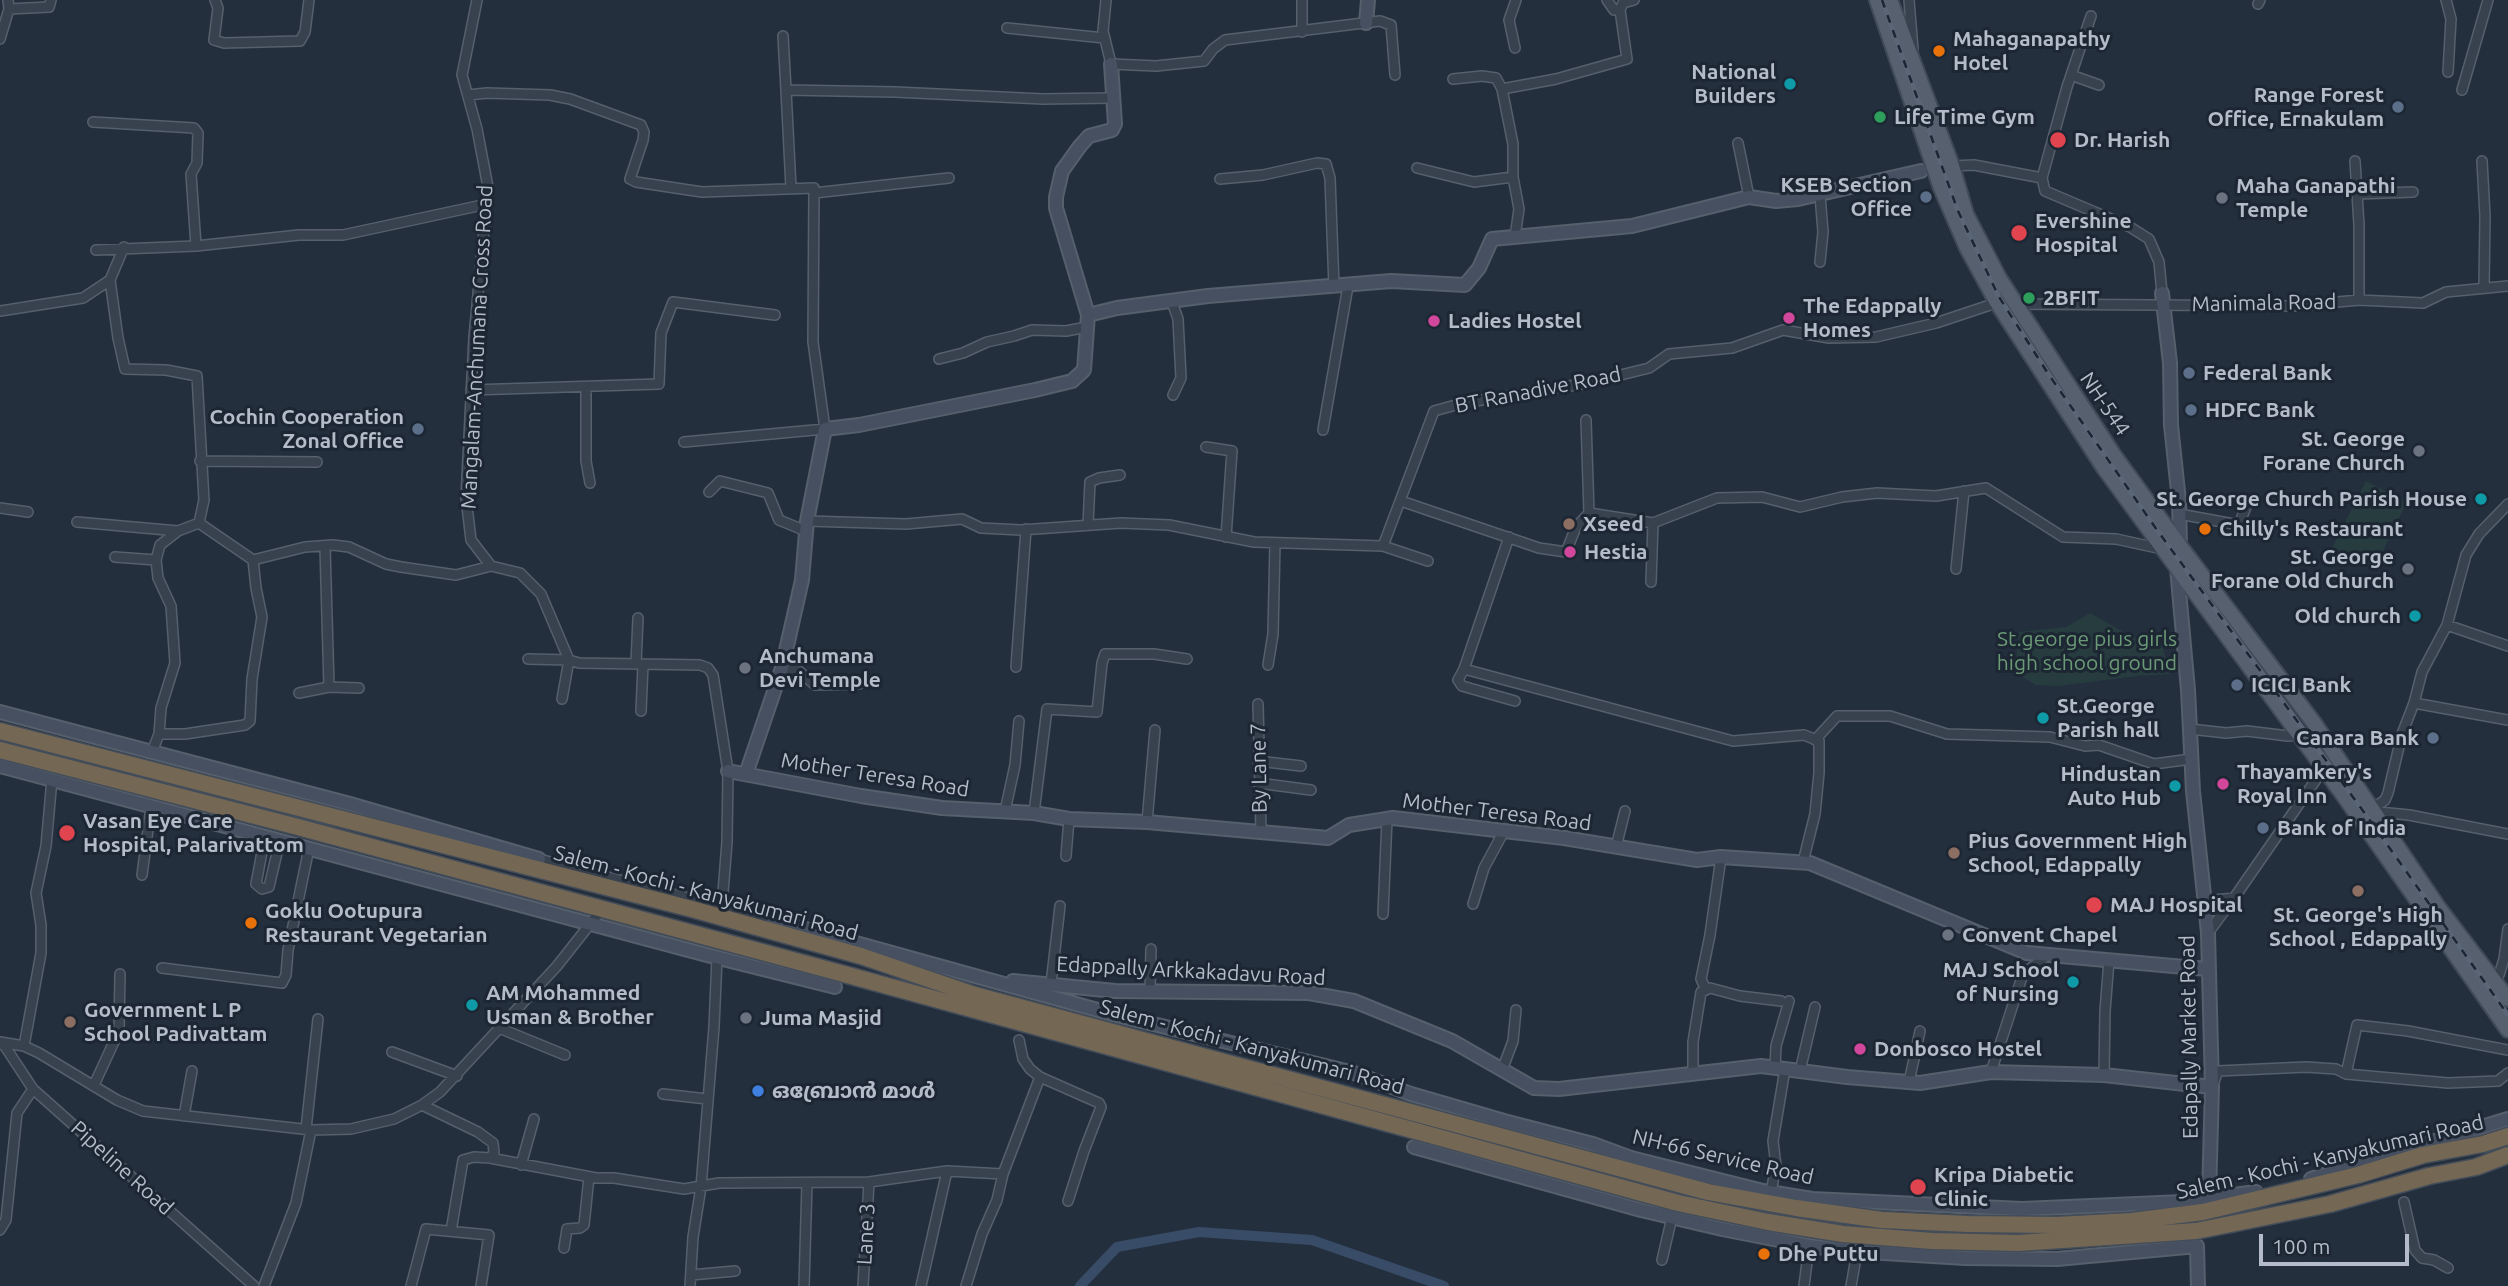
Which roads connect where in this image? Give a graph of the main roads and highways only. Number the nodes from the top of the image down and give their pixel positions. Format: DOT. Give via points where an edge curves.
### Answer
graph roads {
  1 [pos="1877,0"];
  2 [pos="1890,0"];
  3 [pos="1908,69"];
  4 [pos="2194,565"];
  5 [pos="2180,572"];
  6 [pos="2294,696"];
  7 [pos="2279,708"];
  8 [pos="0,731"];
  9 [pos="0,750"];
  10 [pos="2359,789"];
  11 [pos="2344,796"];
  12 [pos="464,851"];
  13 [pos="458,872"];
  14 [pos="2504,979"];
  15 [pos="2508,999"];
  16 [pos="2508,1020"];
  17 [pos="2508,1030"];
  18 [pos="2508,1136"];
  19 [pos="2507,1156"];
  20 [pos="1597,1163"];
  21 [pos="1592,1180"];
  22 [pos="1973,1206"];
  23 [pos="1973,1224"];
  1 -- 3 [label="main road, NH-544"];
  2 -- 3 [label="main road, NH-544"];
  3 -- 4 [label="main road, NH-544" via="1952,166 1966,214 1999,278 2113,454"];
  3 -- 5 [label="main road, NH-544" via="1928,170 1996,302 2104,468"];
  4 -- 5 [label="main road"];
  4 -- 6 [label="main road, NH-544"];
  5 -- 7 [label="main road, NH-544"];
  6 -- 7 [label="main road"];
  6 -- 10 [label="main road, NH-544"];
  7 -- 11 [label="main road, NH-544"];
  8 -- 12 [label="highway, Salem - Kochi - Kanyakumari Road"];
  9 -- 13 [label="highway, Salem - Kochi - Kanyakumari Road" via="330,845"];
  10 -- 14 [label="main road" via="2465,938"];
  10 -- 15 [label="main road"];
  11 -- 16 [label="main road" via="2367,821"];
  11 -- 17 [label="main road"];
  12 -- 13 [label="highway"];
  12 -- 20 [label="highway, Salem - Kochi - Kanyakumari Road" via="771,925 975,995"];
  13 -- 21 [label="highway, Salem - Kochi - Kanyakumari Road" via="1416,1140"];
  18 -- 23 [label="highway, Salem - Kochi - Kanyakumari Road" via="2358,1175 2132,1221"];
  19 -- 21 [label="highway, Salem - Kochi - Kanyakumari Road" via="2330,1204 2196,1231 2018,1243 1843,1234 1724,1214"];
  20 -- 21 [label="highway"];
  20 -- 23 [label="highway, Salem - Kochi - Kanyakumari Road" via="1708,1192 1796,1208 1882,1220"];
  22 -- 23 [label="highway"];
}
